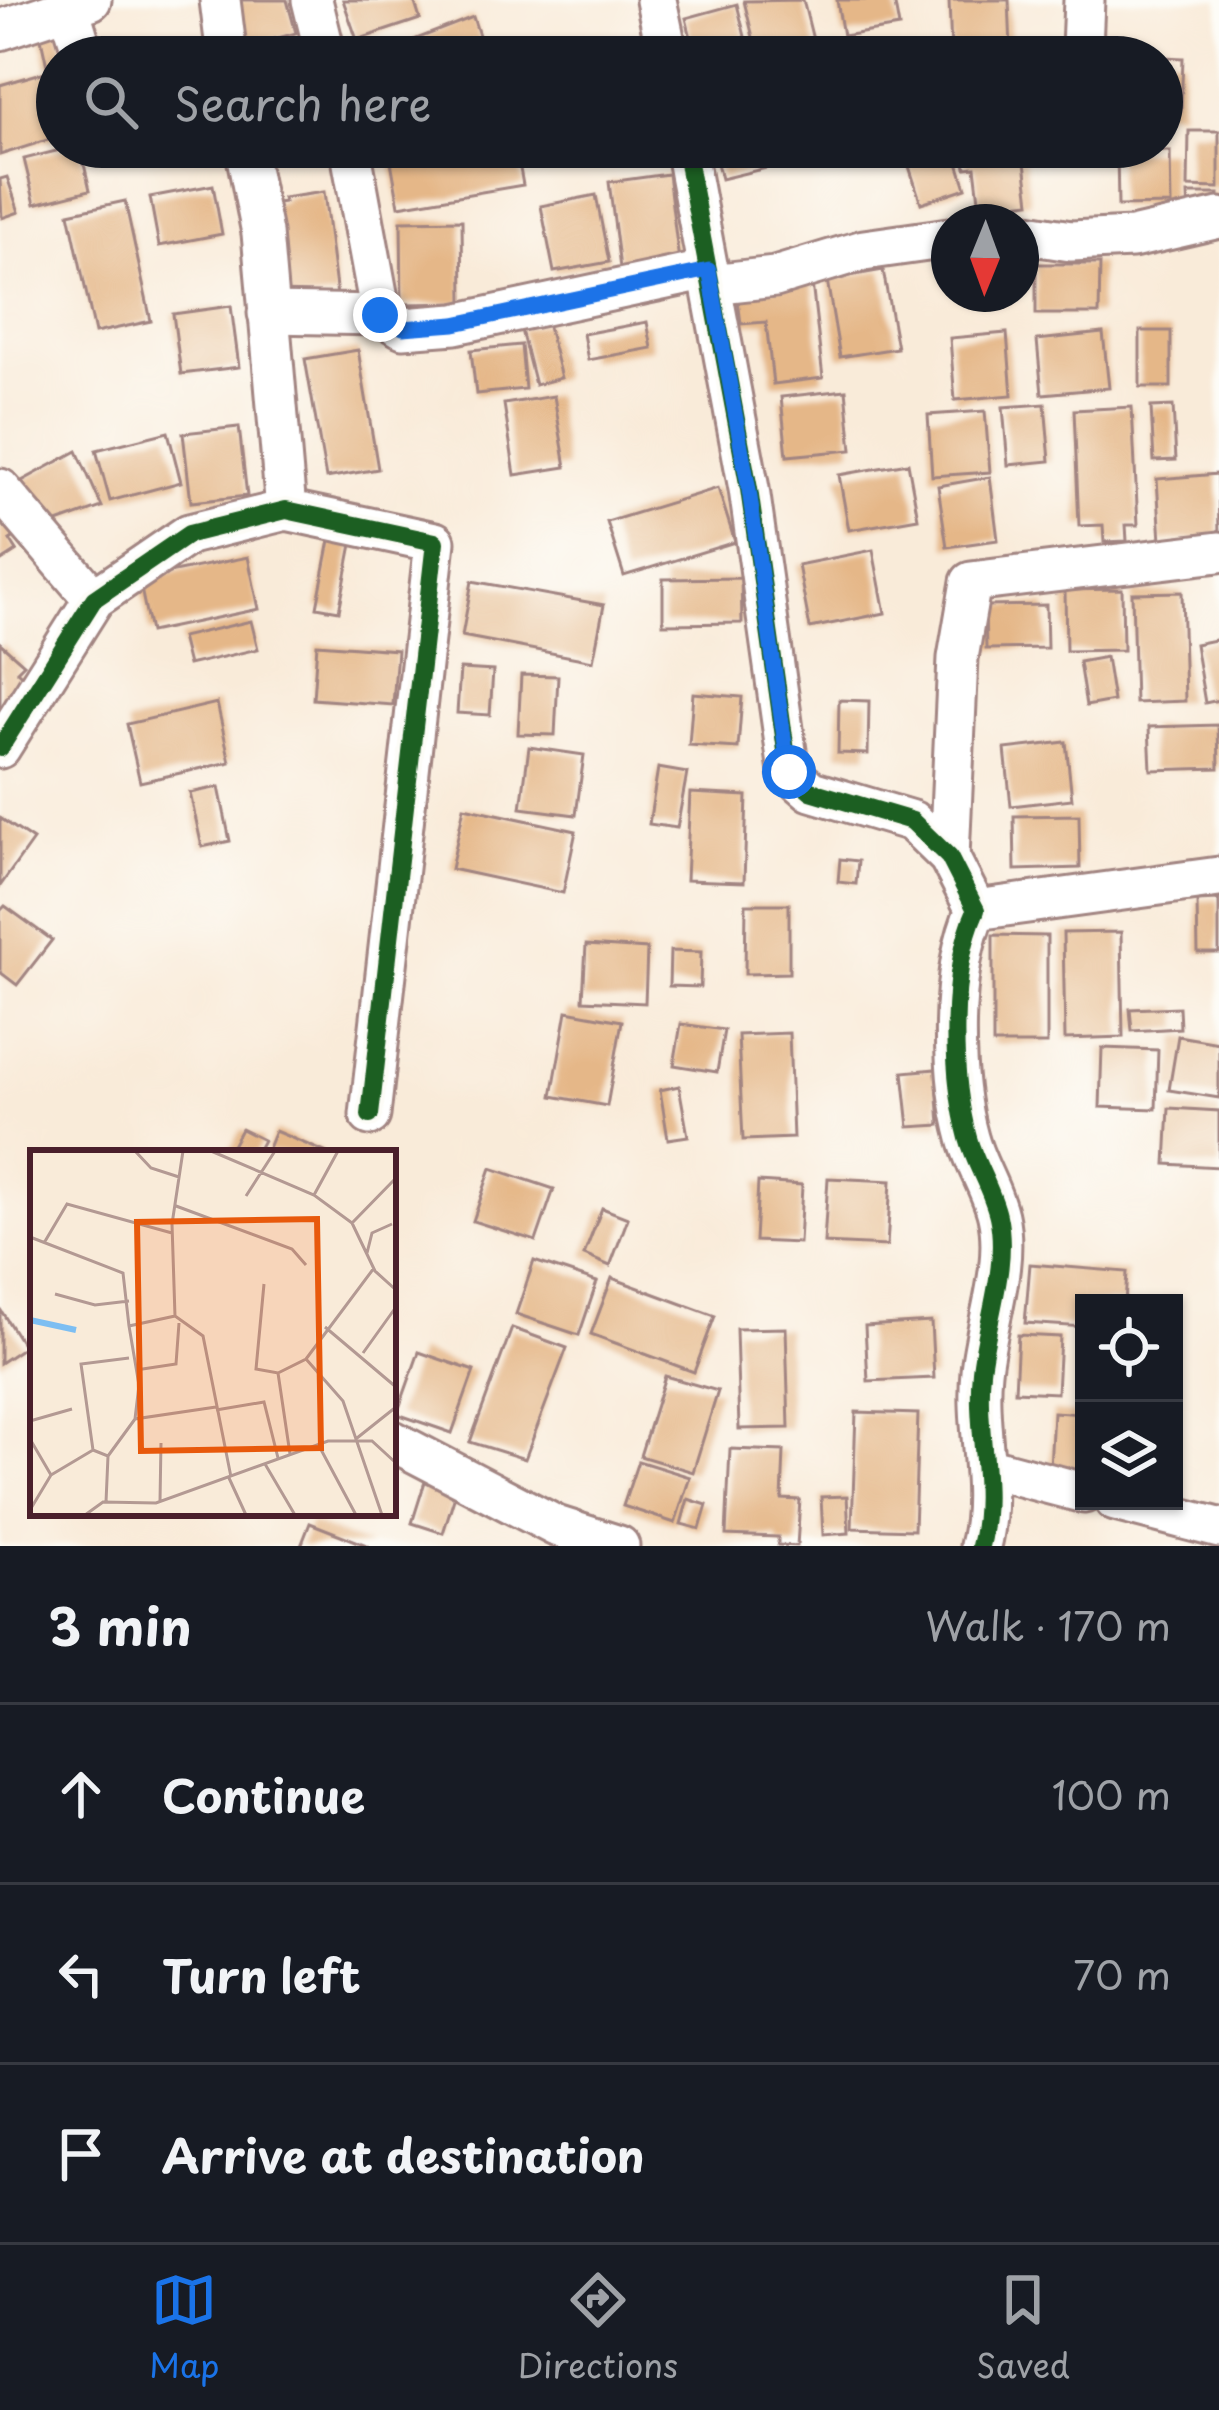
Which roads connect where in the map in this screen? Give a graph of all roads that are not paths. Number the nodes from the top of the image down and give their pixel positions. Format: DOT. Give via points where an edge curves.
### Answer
graph roads {
  1 [pos="220,0"];
  2 [pos="312,0"];
  3 [pos="656,0"];
  4 [pos="1084,0"];
  5 [pos="80,4"];
  6 [pos="11,17"];
  7 [pos="82,36"];
  8 [pos="224,36"];
  9 [pos="321,36"];
  10 [pos="664,36"];
  11 [pos="1082,36"];
  12 [pos="248,168"];
  13 [pos="354,168"];
  14 [pos="689,168"];
  15 [pos="1219,218"];
  16 [pos="1039,236"];
  17 [pos="931,241"];
  18 [pos="710,277"];
  19 [pos="268,314"];
  20 [pos="380,315"];
  21 [pos="0,489"];
  22 [pos="286,510"];
  23 [pos="1219,552"];
  24 [pos="94,599"];
  25 [pos="0,748"];
  26 [pos="949,857"];
  27 [pos="1219,877"];
  28 [pos="976,910"];
  29 [pos="370,1114"];
  30 [pos="396,1444"];
  31 [pos="986,1467"];
  32 [pos="1075,1491"];
  33 [pos="1149,1510"];
  34 [pos="1219,1528"];
  35 [pos="620,1546"];
  36 [pos="980,1546"];
  1 -- 8 [label="street"];
  2 -- 9 [label="street"];
  3 -- 10 [label="street"];
  4 -- 11 [label="street"];
  5 -- 6 [label="street"];
  5 -- 7 [label="street"];
  12 -- 19 [label="street"];
  13 -- 20 [label="street"];
  14 -- 18 [label="street"];
  15 -- 16 [label="street" via="1132,238"];
  17 -- 18 [label="street" via="864,250 775,277"];
  18 -- 20 [label="street" via="455,324 403,328"];
  18 -- 26 [label="street" via="789,772 811,791 912,820"];
  19 -- 20 [label="street"];
  19 -- 22 [label="street"];
  21 -- 24 [label="street"];
  22 -- 24 [label="street" via="188,535"];
  22 -- 29 [label="street" via="435,542"];
  23 -- 26 [label="street" via="971,582 958,658"];
  24 -- 25 [label="street"];
  26 -- 28 [label="street"];
  27 -- 28 [label="street"];
  28 -- 31 [label="street" via="960,976 956,1071 968,1139 999,1217 980,1376"];
  30 -- 35 [label="street" via="556,1526"];
  31 -- 32 [label="street"];
  31 -- 36 [label="street"];
  33 -- 34 [label="street"];
}
